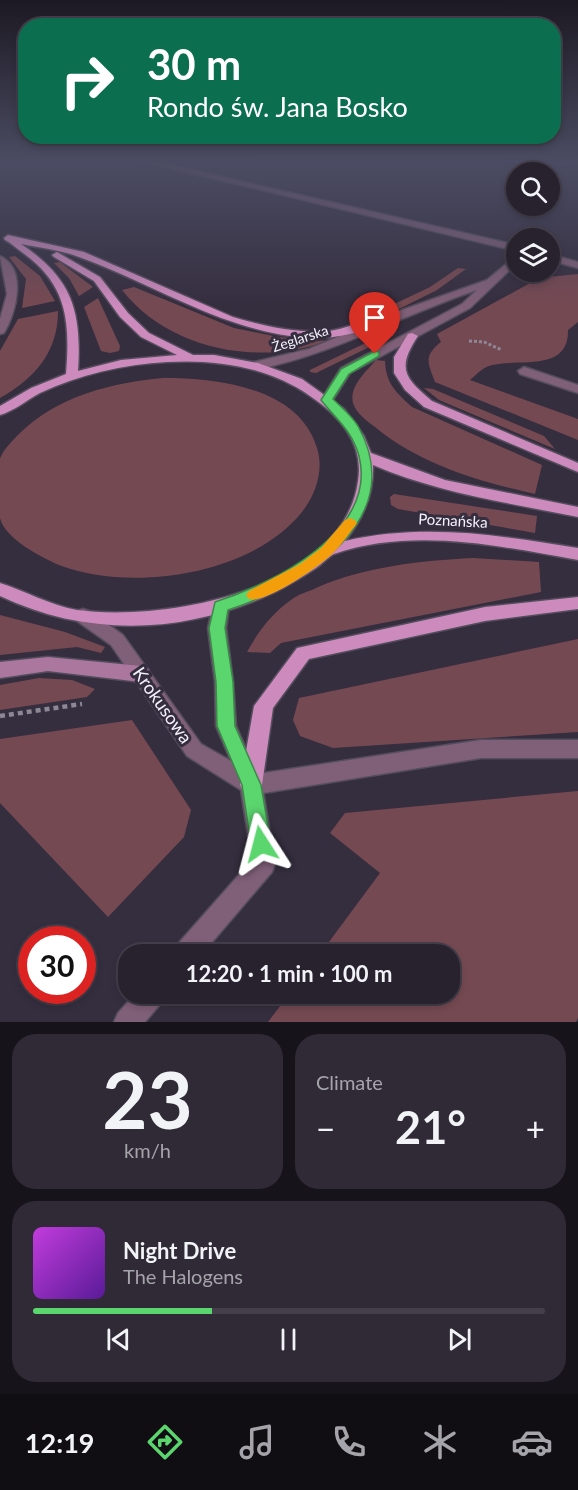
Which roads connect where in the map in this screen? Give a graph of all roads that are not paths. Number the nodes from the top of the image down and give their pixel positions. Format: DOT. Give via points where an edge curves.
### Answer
graph roads {
  1 [pos="345,209"];
  2 [pos="4,237"];
  3 [pos="506,246"];
  4 [pos="0,259"];
  5 [pos="560,260"];
  6 [pos="578,265"];
  7 [pos="506,268"];
  8 [pos="489,283"];
  9 [pos="384,322"];
  10 [pos="0,330"];
  11 [pos="412,336"];
  12 [pos="195,358"];
  13 [pos="254,366"];
  14 [pos="524,371"];
  15 [pos="72,375"];
  16 [pos="578,389"];
  17 [pos="327,400"];
  18 [pos="0,411"];
  19 [pos="365,456"];
  20 [pos="578,468"];
  21 [pos="578,512"];
  22 [pos="326,551"];
  23 [pos="578,554"];
  24 [pos="2,591"];
  25 [pos="578,603"];
  26 [pos="220,606"];
  27 [pos="83,616"];
  28 [pos="0,670"];
  29 [pos="141,674"];
  30 [pos="578,749"];
  31 [pos="251,785"];
  32 [pos="195,944"];
  33 [pos="143,1004"];
  34 [pos="127,1022"];
  1 -- 3 [label="street"];
  2 -- 9 [label="main road" via="81,254 229,319 256,327 308,335"];
  2 -- 12 [label="main road" via="59,255 87,271 145,335"];
  2 -- 15 [label="main road" via="47,267 61,285 70,304"];
  4 -- 10 [label="street" via="9,268 12,298"];
  5 -- 6 [label="street"];
  7 -- 8 [label="street, Żeglarska"];
  8 -- 9 [label="street, Żeglarska"];
  8 -- 11 [label="street, Żeglarska" via="466,306"];
  9 -- 13 [label="street, Żeglarska" via="310,354"];
  11 -- 17 [label="street, Żeglarska" via="345,371"];
  11 -- 20 [label="main road" via="400,352 400,376 428,404"];
  12 -- 13 [label="main road"];
  12 -- 15 [label="main road" via="129,362"];
  13 -- 17 [label="main road" via="293,380"];
  14 -- 16 [label="street"];
  15 -- 18 [label="main road"];
  17 -- 19 [label="main road" via="352,425"];
  19 -- 21 [label="main road, Poznańska" via="394,470 459,488"];
  19 -- 22 [label="main road" via="367,474 357,513"];
  22 -- 23 [label="main road, Poznańska" via="372,540 414,536 485,539"];
  22 -- 26 [label="main road" via="281,583"];
  24 -- 27 [label="main road" via="54,611"];
  25 -- 31 [label="main road" via="485,614 303,653 264,706"];
  26 -- 27 [label="main road" via="152,619"];
  26 -- 31 [label="street" via="217,628 226,726"];
  27 -- 29 [label="street, Krokusowa" via="117,640"];
  28 -- 29 [label="street" via="48,664"];
  29 -- 31 [label="street, Krokusowa" via="194,750"];
  30 -- 31 [label="street" via="482,749"];
  31 -- 32 [label="street" via="264,864"];
  33 -- 34 [label="street"];
}
